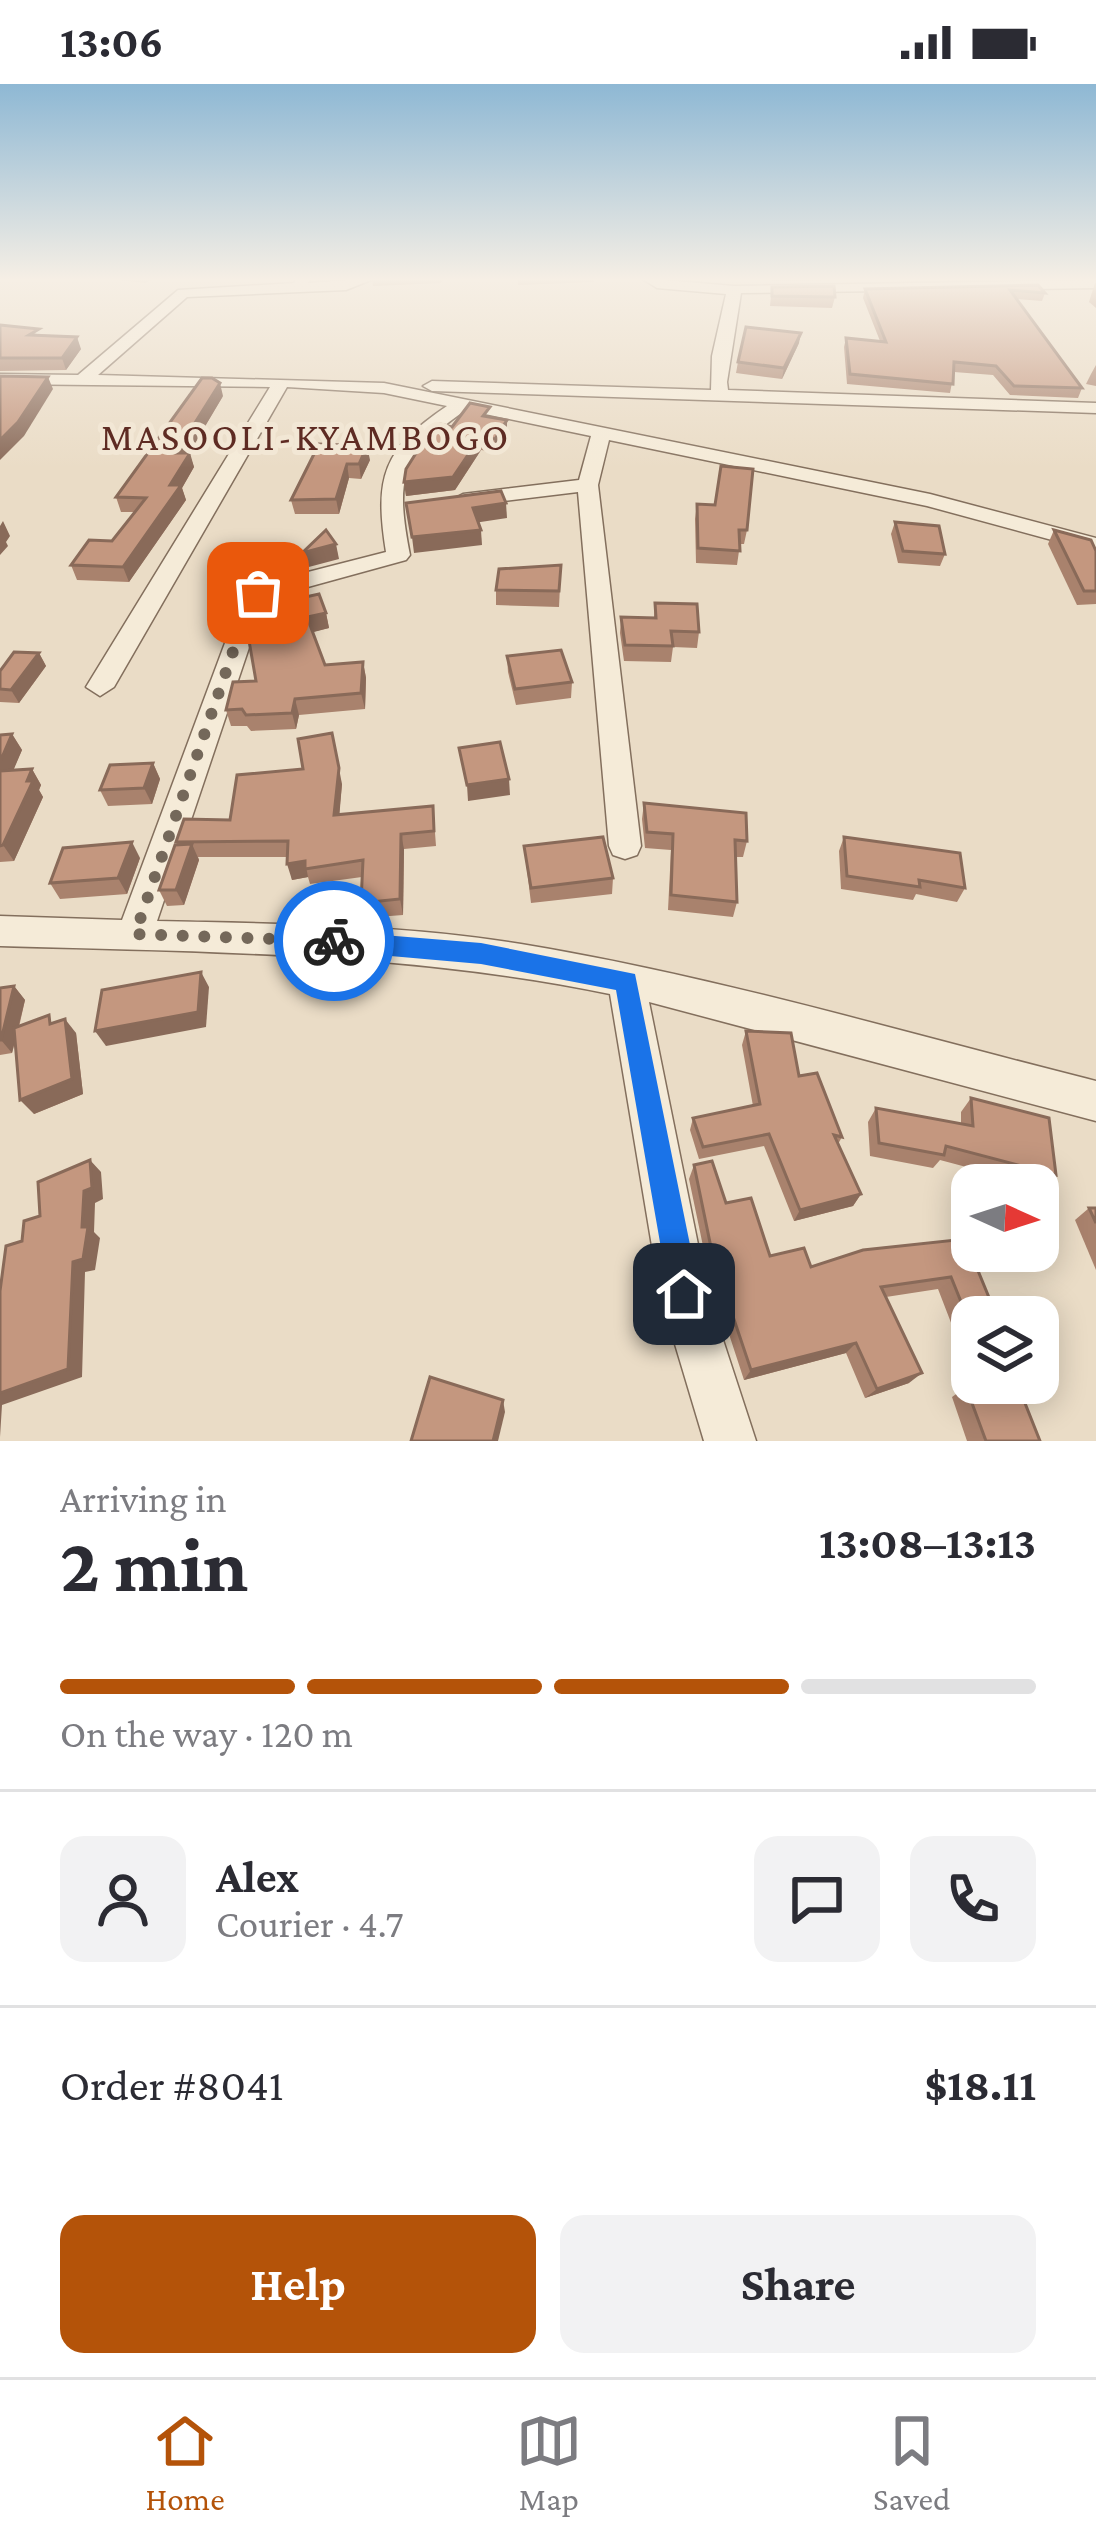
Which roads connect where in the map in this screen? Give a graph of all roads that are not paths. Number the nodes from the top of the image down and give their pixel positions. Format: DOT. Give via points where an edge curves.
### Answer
graph roads {
  1 [pos="126,341"];
  2 [pos="725,341"];
  3 [pos="0,379"];
  4 [pos="82,380"];
  5 [pos="282,382"];
  6 [pos="384,388"];
  7 [pos="719,395"];
  8 [pos="460,406"];
  9 [pos="1096,408"];
  10 [pos="602,432"];
  11 [pos="588,485"];
  12 [pos="448,502"];
  13 [pos="1096,545"];
  14 [pos="100,687"];
  15 [pos="625,846"];
  16 [pos="0,931"];
  17 [pos="135,934"];
  18 [pos="626,981"];
  19 [pos="1096,1101"];
  20 [pos="730,1441"];
  1 -- 4 [label="street"];
  2 -- 7 [label="street"];
  3 -- 4 [label="street"];
  4 -- 5 [label="street"];
  5 -- 6 [label="street"];
  5 -- 14 [label="street"];
  6 -- 7 [label="street"];
  6 -- 8 [label="street"];
  7 -- 9 [label="street"];
  8 -- 10 [label="street"];
  8 -- 17 [label="street" via="399,457 387,496 399,508 398,555 254,600"];
  10 -- 11 [label="street"];
  10 -- 13 [label="street" via="929,500"];
  11 -- 12 [label="street"];
  11 -- 15 [label="street"];
  16 -- 17 [label="street"];
  17 -- 18 [label="street" via="444,949"];
  18 -- 19 [label="street"];
  18 -- 20 [label="street" via="684,1294"];
}
